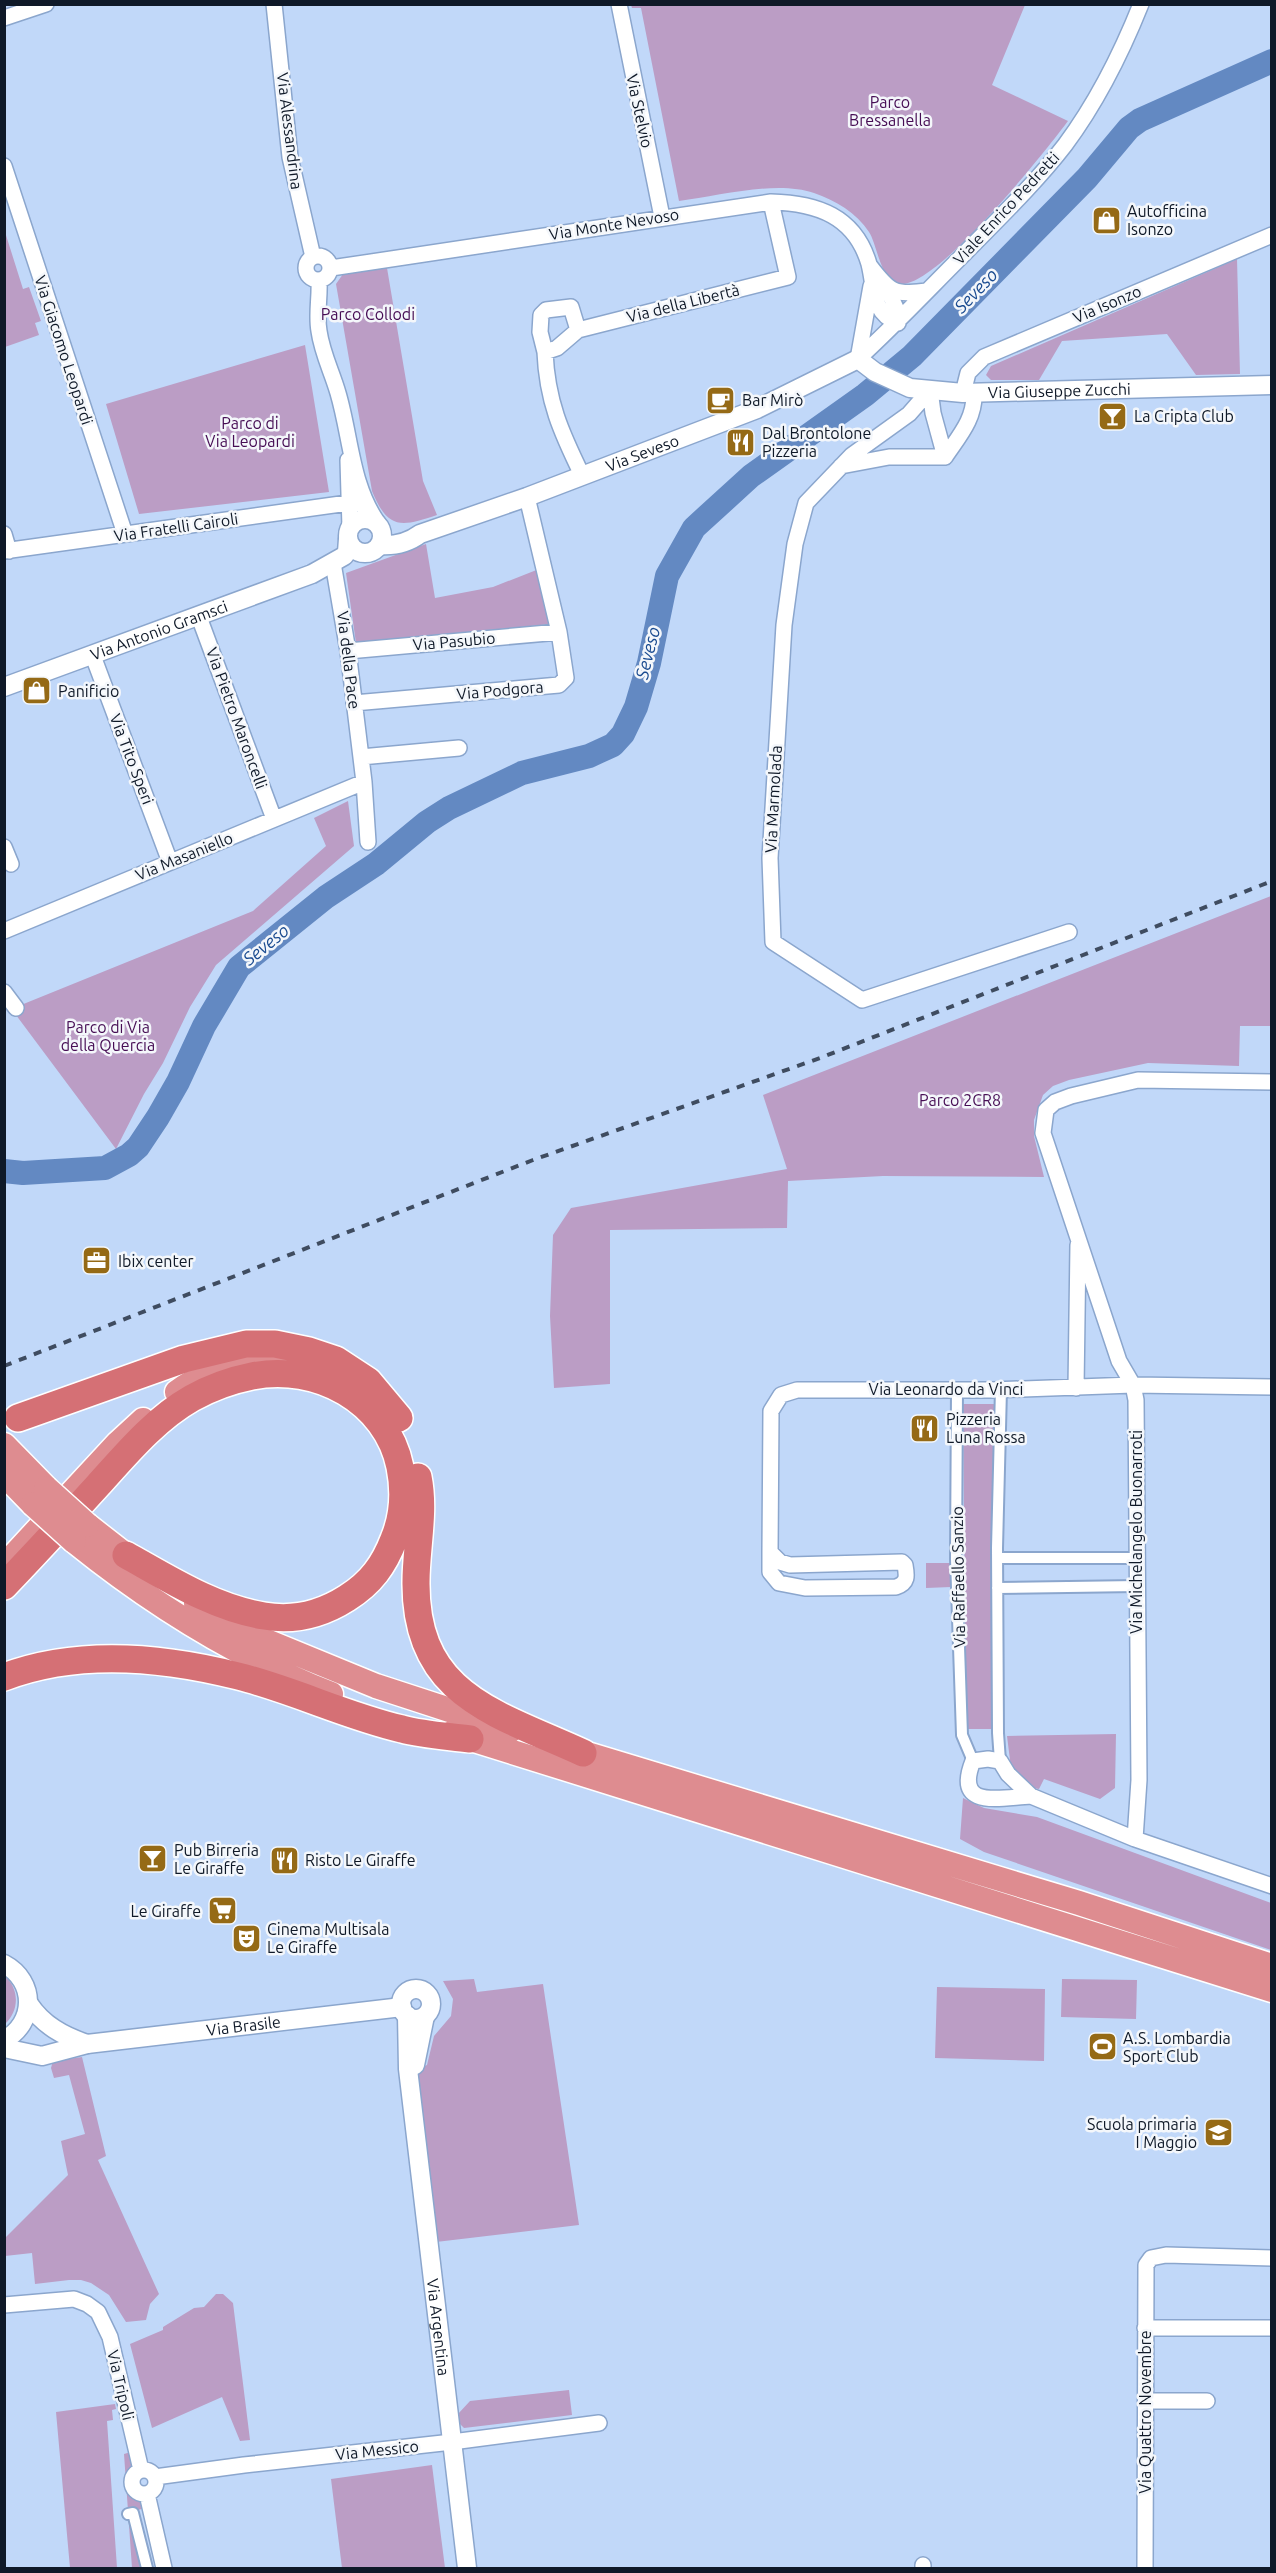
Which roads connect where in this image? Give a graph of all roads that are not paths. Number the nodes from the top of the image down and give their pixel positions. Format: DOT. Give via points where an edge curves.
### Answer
graph roads {
  1 [pos="46,4"];
  2 [pos="274,4"];
  3 [pos="619,4"];
  4 [pos="1141,4"];
  5 [pos="4,18"];
  6 [pos="4,166"];
  7 [pos="771,201"];
  8 [pos="662,217"];
  9 [pos="1272,235"];
  10 [pos="314,257"];
  11 [pos="331,268"];
  12 [pos="319,281"];
  13 [pos="879,285"];
  14 [pos="927,291"];
  15 [pos="898,323"];
  16 [pos="578,330"];
  17 [pos="545,352"];
  18 [pos="858,358"];
  19 [pos="1272,385"];
  20 [pos="930,390"];
  21 [pos="969,393"];
  22 [pos="349,451"];
  23 [pos="945,457"];
  24 [pos="841,466"];
  25 [pos="582,475"];
  26 [pos="527,497"];
  27 [pos="348,503"];
  28 [pos="366,506"];
  29 [pos="379,524"];
  30 [pos="4,534"];
  31 [pos="125,534"];
  32 [pos="349,534"];
  33 [pos="420,534"];
  34 [pos="373,549"];
  35 [pos="7,551"];
  36 [pos="334,566"];
  37 [pos="199,617"];
  38 [pos="560,632"];
  39 [pos="348,651"];
  40 [pos="93,656"];
  41 [pos="4,687"];
  42 [pos="354,703"];
  43 [pos="459,748"];
  44 [pos="361,757"];
  45 [pos="364,782"];
  46 [pos="274,819"];
  47 [pos="368,842"];
  48 [pos="4,847"];
  49 [pos="170,862"];
  50 [pos="11,864"];
  51 [pos="4,931"];
  52 [pos="1069,932"];
  53 [pos="4,992"];
  54 [pos="16,1008"];
  55 [pos="1272,1082"];
  56 [pos="1078,1236"];
  57 [pos="369,1381"];
  58 [pos="1133,1385"];
  59 [pos="1272,1387"];
  60 [pos="1076,1388"];
  61 [pos="1000,1389"];
  62 [pos="957,1390"];
  63 [pos="18,1418"];
  64 [pos="4,1445"];
  65 [pos="4,1474"];
  66 [pos="39,1496"];
  67 [pos="81,1533"];
  68 [pos="770,1552"];
  69 [pos="126,1556"];
  70 [pos="998,1558"];
  71 [pos="1136,1558"];
  72 [pos="4,1566"];
  73 [pos="1137,1586"];
  74 [pos="4,1587"];
  75 [pos="997,1588"];
  76 [pos="4,1677"];
  77 [pos="470,1739"];
  78 [pos="583,1753"];
  79 [pos="973,1761"];
  80 [pos="1000,1761"];
  81 [pos="1031,1796"];
  82 [pos="1135,1839"];
  83 [pos="1272,1886"];
  84 [pos="4,1964"];
  85 [pos="1272,1966"];
  86 [pos="1272,1990"];
  87 [pos="29,2004"];
  88 [pos="404,2011"];
  89 [pos="426,2016"];
  90 [pos="4,2040"];
  91 [pos="87,2044"];
  92 [pos="4,2048"];
  93 [pos="410,2084"];
  94 [pos="1272,2258"];
  95 [pos="4,2306"];
  96 [pos="1145,2328"];
  97 [pos="1272,2328"];
  98 [pos="1146,2401"];
  99 [pos="1207,2401"];
  100 [pos="599,2423"];
  101 [pos="452,2442"];
  102 [pos="141,2470"];
  103 [pos="155,2477"];
  104 [pos="147,2494"];
  105 [pos="128,2514"];
  106 [pos="147,2568"];
  107 [pos="164,2568"];
  108 [pos="467,2568"];
  109 [pos="1145,2568"];
  1 -- 5 [label="street"];
  2 -- 10 [label="street, Via Alessandrina" via="290,157"];
  3 -- 8 [label="street, Via Stelvio"];
  4 -- 14 [label="street, Viale Enrico Pedretti" via="1120,56 1065,145"];
  6 -- 31 [label="street, Via Giacomo Leopardi"];
  7 -- 8 [label="street, Via Monte Nevoso"];
  7 -- 13 [label="street, Via Monte Nevoso" via="800,203 846,225 855,235"];
  7 -- 16 [label="street, Via della Libertà" via="788,277"];
  8 -- 11 [label="street, Via Monte Nevoso"];
  9 -- 21 [label="street, Via Isonzo" via="984,357 968,373"];
  10 -- 11 [label="street" via="325,258"];
  10 -- 12 [label="street" via="307,263 306,271"];
  11 -- 12 [label="street" via="326,278"];
  12 -- 22 [label="street" via="319,330 338,392"];
  13 -- 14 [label="street" via="902,293"];
  13 -- 15 [label="street, Via Monte Nevoso" via="896,308"];
  13 -- 18 [label="street" via="863,321"];
  14 -- 15 [label="street, Viale Enrico Pedretti"];
  15 -- 18 [label="street, Viale Enrico Pedretti"];
  16 -- 17 [label="street, Via della Libertà" via="557,348"];
  16 -- 17 [label="street" via="571,307 546,310 541,315 540,332"];
  17 -- 25 [label="street" via="556,421"];
  18 -- 20 [label="street, Via Giuseppe Zucchi" via="874,372 902,385"];
  18 -- 25 [label="street, Via Seveso" via="757,409"];
  19 -- 21 [label="street, Via Giuseppe Zucchi"];
  20 -- 21 [label="street, Via Giuseppe Zucchi"];
  20 -- 23 [label="street"];
  20 -- 24 [label="street, Via Marmolada" via="909,414"];
  21 -- 23 [label="street, Via Isonzo" via="975,407"];
  22 -- 27 [label="street"];
  22 -- 28 [label="street"];
  23 -- 24 [label="street" via="889,457"];
  24 -- 52 [label="street, Via Marmolada" via="806,503 795,544 784,625 774,770 770,858 773,942 862,1000"];
  25 -- 26 [label="street, Via Seveso"];
  26 -- 33 [label="street, Via Seveso"];
  26 -- 38 [label="street, Via Podgora"];
  27 -- 28 [label="street, Via Fratelli Cairoli"];
  27 -- 31 [label="street, Via Fratelli Cairoli"];
  27 -- 32 [label="street"];
  28 -- 29 [label="street"];
  29 -- 32 [label="street" via="363,519"];
  29 -- 33 [label="street, Via Seveso" via="395,532"];
  29 -- 34 [label="street" via="383,535"];
  30 -- 35 [label="street"];
  31 -- 35 [label="street, Via Fratelli Cairoli"];
  32 -- 34 [label="street" via="354,549"];
  32 -- 36 [label="street, Via Antonio Gramsci" via="347,552"];
  33 -- 34 [label="street, Via Seveso" via="412,540"];
  34 -- 36 [label="street, Via Antonio Gramsci"];
  36 -- 37 [label="street, Via Antonio Gramsci"];
  36 -- 39 [label="street, Via della Pace"];
  37 -- 40 [label="street, Via Antonio Gramsci"];
  37 -- 46 [label="street, Via Pietro Maroncelli"];
  38 -- 39 [label="street, Via Pasubio"];
  38 -- 42 [label="street, Via Podgora" via="566,678 559,685"];
  39 -- 42 [label="street, Via della Pace"];
  40 -- 41 [label="street, Via Antonio Gramsci"];
  40 -- 49 [label="street, Via Tito Speri"];
  42 -- 44 [label="street, Via della Pace"];
  43 -- 44 [label="street"];
  44 -- 45 [label="street, Via della Pace"];
  45 -- 46 [label="street, Via Masaniello"];
  45 -- 47 [label="street, Via della Pace"];
  46 -- 49 [label="street, Via Masaniello"];
  48 -- 50 [label="street"];
  49 -- 51 [label="street, Via Masaniello"];
  53 -- 54 [label="street"];
  55 -- 56 [label="street, Via Michelangelo Buonarroti" via="1138,1080 1055,1102 1046,1110 1042,1133"];
  56 -- 58 [label="street, Via Michelangelo Buonarroti" via="1119,1361"];
  56 -- 60 [label="street, Via Michelangelo Buonarroti"];
  57 -- 63 [label="highway" via="336,1360 309,1351 275,1344 246,1344 184,1359"];
  57 -- 72 [label="highway" via="333,1367 295,1359 249,1360 217,1370 185,1387 135,1426"];
  57 -- 78 [label="highway" via="397,1414 413,1449 420,1488 417,1610 423,1638 436,1666 479,1705"];
  58 -- 59 [label="street, Via Leonardo da Vinci"];
  58 -- 60 [label="street, Via Leonardo da Vinci"];
  58 -- 71 [label="street, Via Michelangelo Buonarroti"];
  60 -- 61 [label="street, Via Leonardo da Vinci"];
  61 -- 62 [label="street, Via Leonardo da Vinci"];
  61 -- 70 [label="street"];
  62 -- 68 [label="street, Via Leonardo da Vinci" via="797,1390 781,1395 771,1411"];
  62 -- 79 [label="street, Via Raffaello Sanzio" via="956,1559 962,1735"];
  64 -- 66 [label="highway"];
  65 -- 66 [label="highway"];
  66 -- 67 [label="highway, bridge"];
  67 -- 69 [label="highway"];
  67 -- 77 [label="highway" via="152,1600 268,1667 353,1702"];
  68 -- 68 [label="street, Via Leonardo da Vinci" via="770,1572 778,1583 805,1588 896,1587 906,1581 902,1562 790,1564 780,1562"];
  69 -- 74 [label="highway" via="197,1595 264,1616 301,1617 333,1607 365,1587 385,1560 400,1524 404,1488 397,1452 382,1422 357,1398 328,1382 272,1374 221,1385 191,1399 162,1420"];
  69 -- 78 [label="highway" via="249,1634 376,1686"];
  70 -- 71 [label="street"];
  70 -- 75 [label="street"];
  71 -- 73 [label="street, Via Michelangelo Buonarroti"];
  73 -- 75 [label="street"];
  73 -- 82 [label="street, Via Michelangelo Buonarroti" via="1139,1780"];
  75 -- 80 [label="street"];
  76 -- 77 [label="highway" via="41,1665 86,1660 139,1660 190,1666 239,1676 400,1729"];
  77 -- 86 [label="highway"];
  78 -- 85 [label="highway" via="1079,1903"];
  79 -- 80 [label="street"];
  79 -- 81 [label="street" via="968,1774 970,1790 978,1798"];
  80 -- 81 [label="street"];
  81 -- 82 [label="street"];
  82 -- 83 [label="street"];
  84 -- 87 [label="street" via="24,1982"];
  87 -- 90 [label="street" via="21,2027"];
  87 -- 91 [label="street" via="50,2027"];
  88 -- 89 [label="street" via="418,2019"];
  88 -- 89 [label="street" via="405,1995 420,1990 431,2001"];
  88 -- 91 [label="street, Via Brasile"];
  88 -- 93 [label="street, Via Argentina"];
  89 -- 93 [label="street, Via Argentina"];
  91 -- 92 [label="street, Via Brasile" via="42,2056"];
  93 -- 101 [label="street, Via Argentina"];
  94 -- 96 [label="street, Via Quattro Novembre" via="1151,2258 1144,2269"];
  95 -- 102 [label="street, Via Tripoli" via="74,2299 90,2306 103,2320"];
  96 -- 97 [label="street"];
  96 -- 98 [label="street, Via Quattro Novembre"];
  98 -- 99 [label="street"];
  98 -- 109 [label="street, Via Quattro Novembre"];
  100 -- 101 [label="street, Via Messico"];
  101 -- 103 [label="street, Via Messico"];
  101 -- 108 [label="street, Via Argentina"];
  102 -- 103 [label="street"];
  102 -- 104 [label="street, Via Tripoli" via="132,2477 132,2485 139,2494"];
  103 -- 104 [label="street" via="154,2490"];
  104 -- 107 [label="street, Via Tripoli"];
  105 -- 106 [label="street" via="133,2513"];
}
